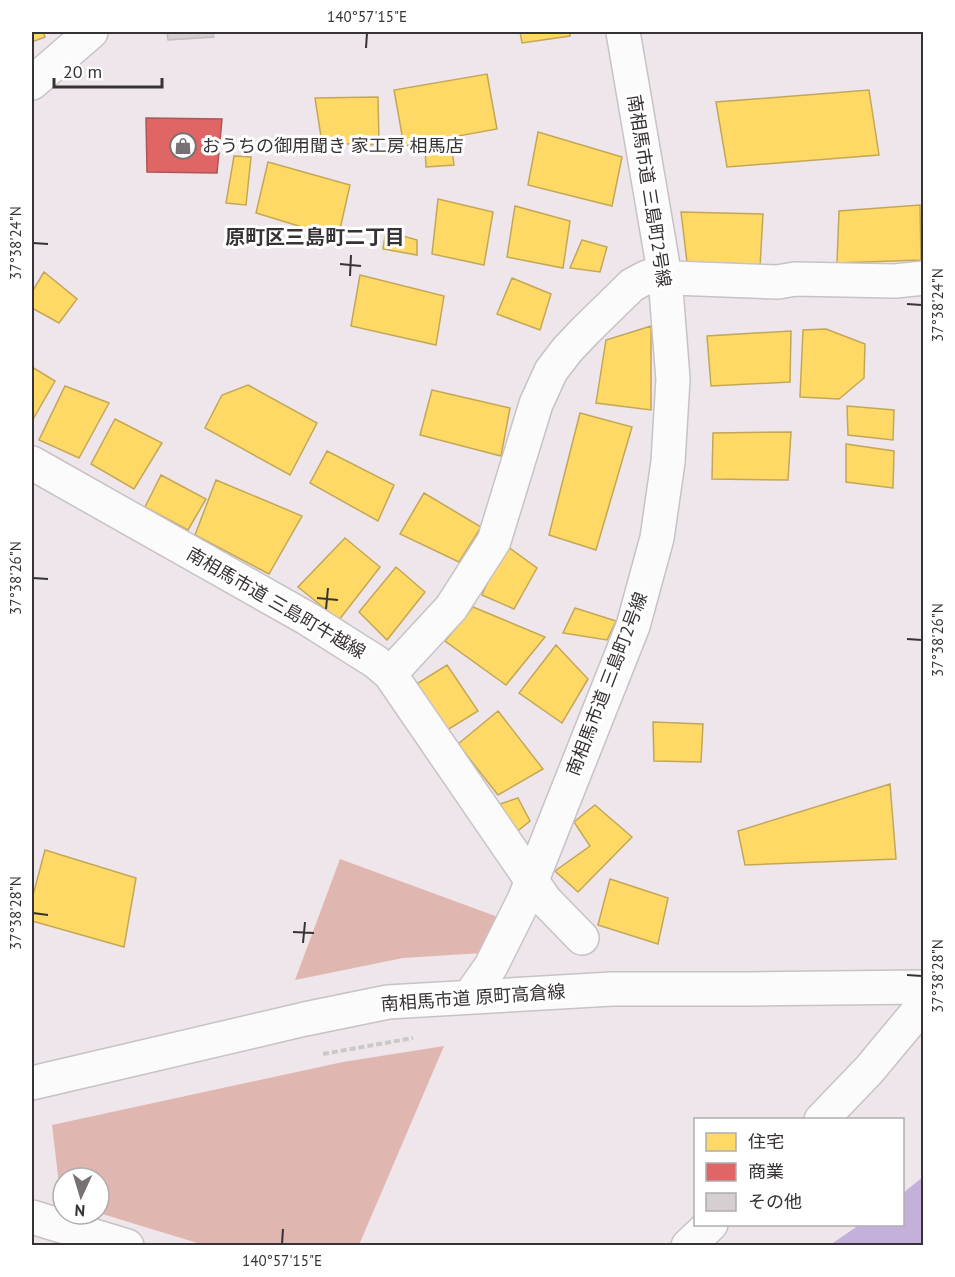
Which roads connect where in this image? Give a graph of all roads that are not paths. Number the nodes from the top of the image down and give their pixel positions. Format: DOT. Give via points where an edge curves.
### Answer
graph roads {
  1 [pos="91,32"];
  2 [pos="623,32"];
  3 [pos="32,82"];
  4 [pos="665,277"];
  5 [pos="924,278"];
  6 [pos="32,463"];
  7 [pos="390,674"];
  8 [pos="532,879"];
  9 [pos="582,939"];
  10 [pos="924,987"];
  11 [pos="471,996"];
  12 [pos="924,1004"];
  13 [pos="32,1083"];
  14 [pos="822,1118"];
  15 [pos="32,1217"];
  16 [pos="709,1226"];
  17 [pos="127,1245"];
  18 [pos="688,1245"];
  1 -- 3 [label="street"];
  2 -- 4 [label="street, 南相馬市道 三島町2号線"];
  4 -- 5 [label="street" via="778,282"];
  4 -- 7 [label="street" via="647,277 632,285 551,371 536,404 494,541 451,608"];
  4 -- 8 [label="street, 南相馬市道 三島町2号線" via="673,380 668,462 657,538 633,626"];
  6 -- 7 [label="street, 南相馬市道 三島町牛越線" via="308,619"];
  7 -- 8 [label="street, 南相馬市道 三島町牛越線"];
  8 -- 9 [label="street, 南相馬市道 三島町牛越線" via="545,900"];
  8 -- 11 [label="street, 南相馬市道 三島町2号線" via="491,966"];
  10 -- 11 [label="street, 南相馬市道 原町高倉線" via="612,989"];
  11 -- 13 [label="street, 南相馬市道 原町高倉線" via="388,1002"];
  12 -- 14 [label="street" via="869,1070"];
  15 -- 17 [label="street"];
  16 -- 18 [label="street"];
}
